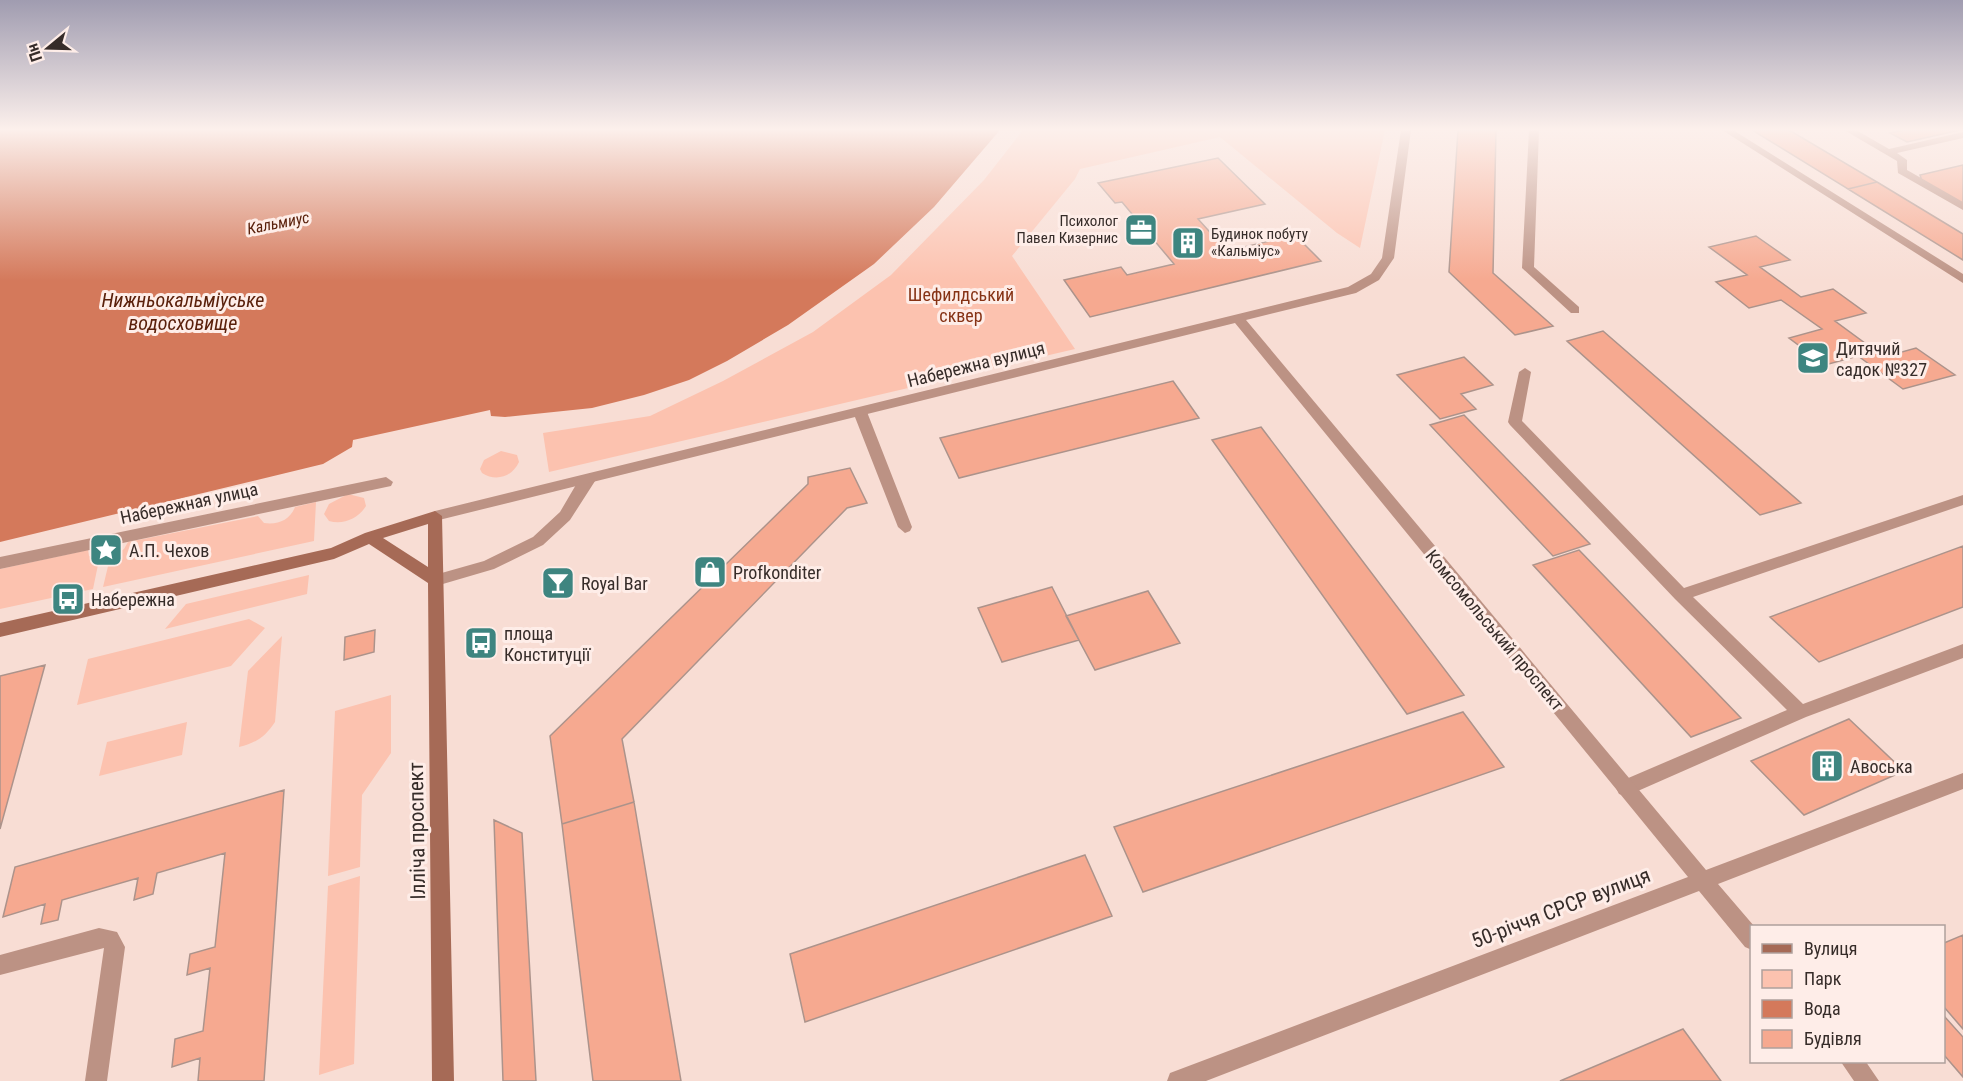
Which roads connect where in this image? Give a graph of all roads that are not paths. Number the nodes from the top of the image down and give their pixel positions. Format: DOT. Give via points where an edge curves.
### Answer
graph roads {
  1 [pos="1399,180"];
  2 [pos="1532,180"];
  3 [pos="1807,180"];
  4 [pos="1918,180"];
  5 [pos="1963,207"];
  6 [pos="1963,279"];
  7 [pos="1575,310"];
  8 [pos="1239,319"];
  9 [pos="1525,372"];
  10 [pos="860,412"];
  11 [pos="590,478"];
  12 [pos="386,482"];
  13 [pos="1963,500"];
  14 [pos="435,516"];
  15 [pos="905,527"];
  16 [pos="370,537"];
  17 [pos="0,563"];
  18 [pos="436,580"];
  19 [pos="1681,595"];
  20 [pos="0,630"];
  21 [pos="1963,651"];
  22 [pos="1800,712"];
  23 [pos="1963,782"];
  24 [pos="1625,788"];
  25 [pos="1701,880"];
  26 [pos="1750,938"];
  27 [pos="0,966"];
  28 [pos="1853,1063"];
  29 [pos="96,1081"];
  30 [pos="443,1081"];
  31 [pos="1178,1081"];
  32 [pos="1868,1081"];
  1 -- 8 [label="street, Набережна вулиця" via="1388,258 1375,277 1352,290"];
  2 -- 7 [label="street" via="1528,268"];
  3 -- 6 [label="street"];
  4 -- 5 [label="street"];
  8 -- 10 [label="street, Набережна вулиця"];
  8 -- 24 [label="street, Комсомольський проспект"];
  9 -- 19 [label="street" via="1515,423"];
  10 -- 11 [label="street, Набережна вулиця"];
  10 -- 15 [label="street"];
  11 -- 14 [label="street, Набережна вулиця"];
  11 -- 18 [label="street" via="580,486 565,516 545,537 484,568"];
  12 -- 17 [label="street, Набережная улица"];
  13 -- 19 [label="street"];
  14 -- 16 [label="main road"];
  14 -- 18 [label="main road, Ілліча проспект"];
  16 -- 18 [label="main road"];
  16 -- 20 [label="main road" via="334,553"];
  18 -- 30 [label="main road, Ілліча проспект"];
  19 -- 22 [label="street"];
  21 -- 22 [label="street"];
  22 -- 24 [label="street"];
  23 -- 25 [label="street, 50-річчя СРСР вулиця"];
  24 -- 25 [label="street, Комсомольський проспект"];
  25 -- 26 [label="street, Комсомольський проспект"];
  25 -- 31 [label="street, 50-річчя СРСР вулиця"];
  27 -- 29 [label="street" via="99,938 110,939 115,947"];
  28 -- 32 [label="street"];
}
